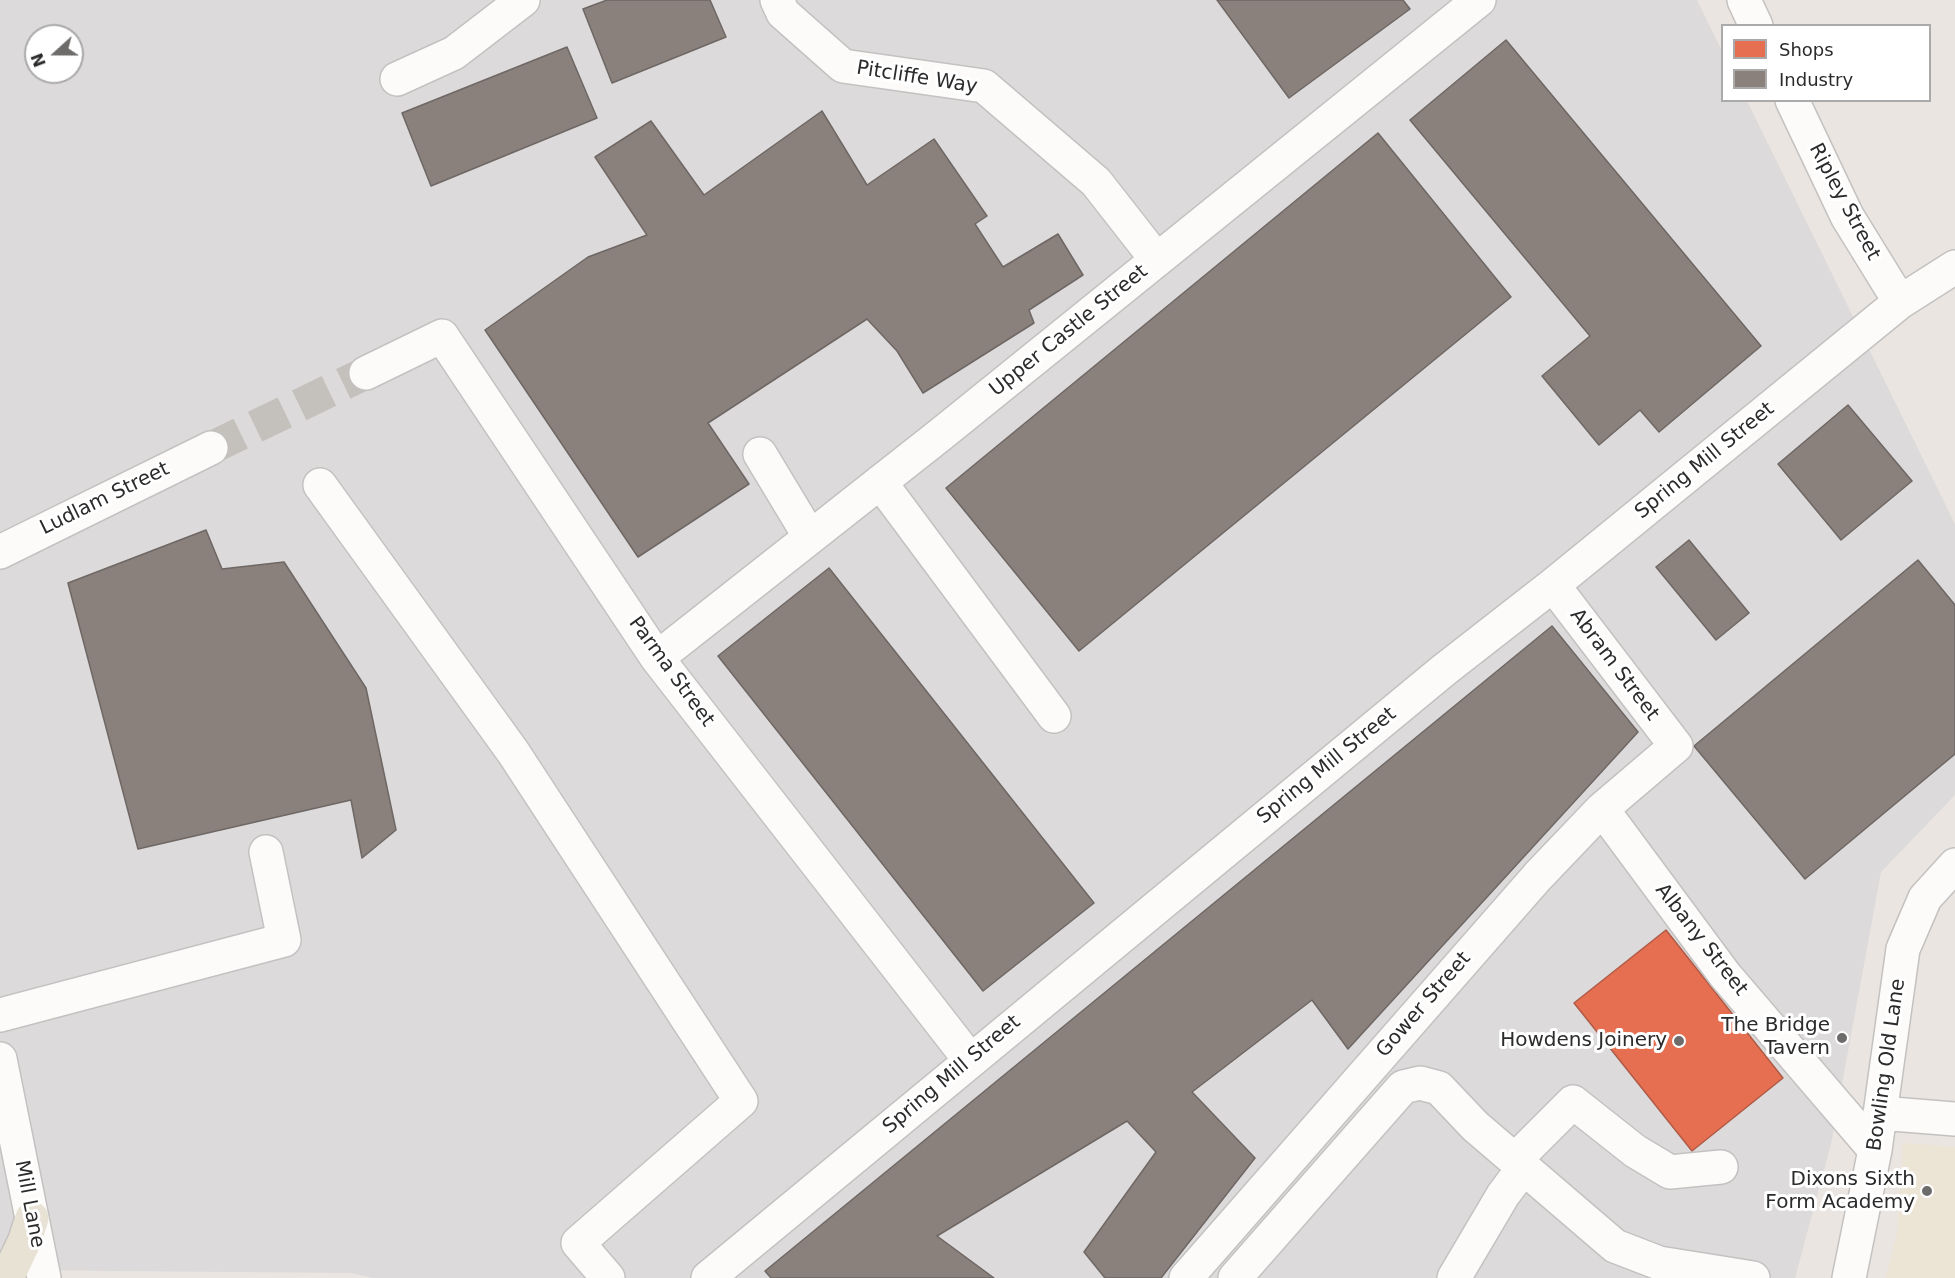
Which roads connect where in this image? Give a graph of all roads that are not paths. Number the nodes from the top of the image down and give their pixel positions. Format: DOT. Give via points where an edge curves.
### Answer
graph roads {
  1 [pos="523,0"];
  2 [pos="777,0"];
  3 [pos="1479,0"];
  4 [pos="1744,0"];
  5 [pos="1755,24"];
  6 [pos="397,79"];
  7 [pos="1793,102"];
  8 [pos="1157,260"];
  9 [pos="1955,267"];
  10 [pos="1900,302"];
  11 [pos="366,373"];
  12 [pos="212,448"];
  13 [pos="760,454"];
  14 [pos="880,482"];
  15 [pos="320,485"];
  16 [pos="810,537"];
  17 [pos="0,552"];
  18 [pos="1553,585"];
  19 [pos="657,658"];
  20 [pos="1054,716"];
  21 [pos="1676,746"];
  22 [pos="1602,809"];
  23 [pos="266,852"];
  24 [pos="1955,865"];
  25 [pos="0,1015"];
  26 [pos="0,1059"];
  27 [pos="970,1060"];
  28 [pos="1881,1113"];
  29 [pos="1955,1119"];
  30 [pos="1875,1150"];
  31 [pos="1519,1164"];
  32 [pos="1721,1167"];
  33 [pos="32,1218"];
  34 [pos="1673,1272"];
  35 [pos="7,1278"];
  36 [pos="44,1278"];
  37 [pos="608,1278"];
  38 [pos="708,1278"];
  39 [pos="1186,1278"];
  40 [pos="1235,1278"];
  41 [pos="1454,1278"];
  42 [pos="1754,1278"];
  43 [pos="1849,1278"];
  1 -- 6 [label="street" via="454,53"];
  2 -- 8 [label="street, Pitcliffe Way" via="783,13 843,66 984,86 1096,182"];
  3 -- 8 [label="street, Upper Castle Street"];
  4 -- 5 [label="street"];
  7 -- 10 [label="street, Ripley Street" via="1847,216"];
  8 -- 14 [label="street, Upper Castle Street"];
  9 -- 10 [label="street, Spring Mill Street"];
  10 -- 18 [label="street, Spring Mill Street"];
  11 -- 19 [label="street, Parma Street" via="442,336"];
  12 -- 17 [label="street, Ludlam Street"];
  13 -- 16 [label="street"];
  14 -- 16 [label="street, Upper Castle Street"];
  14 -- 20 [label="street"];
  15 -- 37 [label="street" via="513,752 741,1101 578,1243"];
  16 -- 19 [label="street, Upper Castle Street"];
  18 -- 21 [label="street, Abram Street"];
  18 -- 27 [label="street, Spring Mill Street"];
  19 -- 27 [label="street, Parma Street"];
  21 -- 22 [label="street, Gower Street"];
  22 -- 30 [label="street, Albany Street" via="1725,975"];
  22 -- 39 [label="street, Gower Street" via="1523,893"];
  23 -- 25 [label="street" via="284,940"];
  24 -- 28 [label="street, Bowling Old Lane" via="1925,898 1903,949"];
  26 -- 33 [label="street, Mill Lane"];
  27 -- 38 [label="street, Spring Mill Street"];
  28 -- 29 [label="street"];
  28 -- 30 [label="street, Bowling Old Lane"];
  30 -- 43 [label="street, Bowling Old Lane"];
  31 -- 32 [label="street" via="1573,1102 1635,1151 1670,1172"];
  31 -- 34 [label="street" via="1615,1246"];
  31 -- 40 [label="street" via="1439,1088 1420,1083 1403,1087"];
  31 -- 41 [label="street"];
  33 -- 35 [label="main road"];
  33 -- 36 [label="street, Mill Lane"];
  34 -- 42 [label="street"];
}
